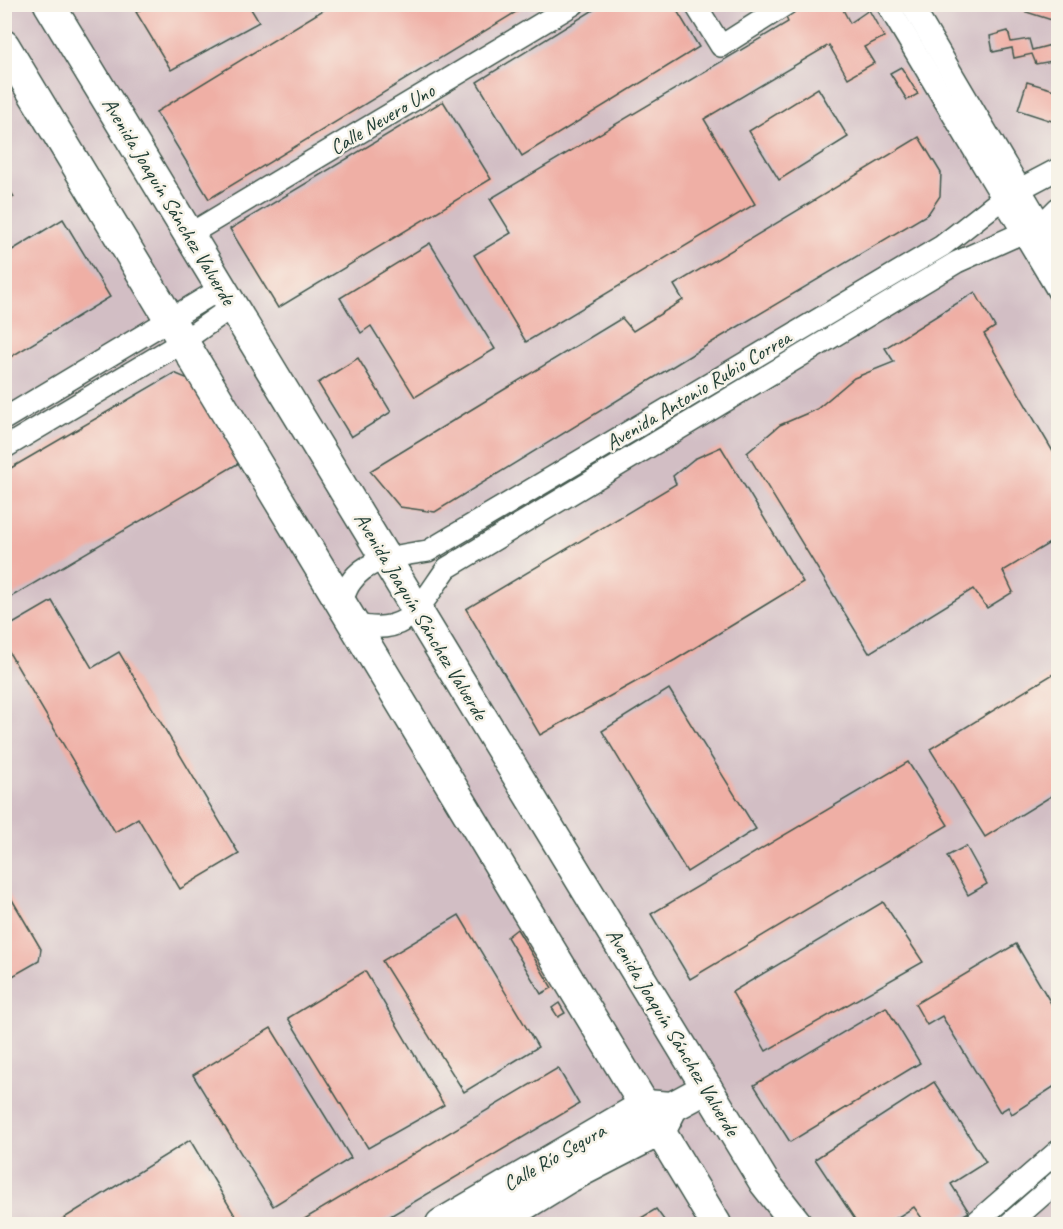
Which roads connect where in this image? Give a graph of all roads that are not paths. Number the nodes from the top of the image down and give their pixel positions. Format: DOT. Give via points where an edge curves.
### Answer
graph roads {
  1 [pos="49,4"];
  2 [pos="574,4"];
  3 [pos="695,4"];
  4 [pos="787,4"];
  5 [pos="886,4"];
  6 [pos="911,4"];
  7 [pos="4,45"];
  8 [pos="1052,173"];
  9 [pos="1012,193"];
  10 [pos="1058,208"];
  11 [pos="979,217"];
  12 [pos="1032,228"];
  13 [pos="190,234"];
  14 [pos="996,244"];
  15 [pos="1059,252"];
  16 [pos="1059,291"];
  17 [pos="227,297"];
  18 [pos="175,331"];
  19 [pos="4,419"];
  20 [pos="4,448"];
  21 [pos="386,558"];
  22 [pos="417,610"];
  23 [pos="348,614"];
  24 [pos="624,1073"];
  25 [pos="707,1088"];
  26 [pos="658,1115"];
  27 [pos="1059,1151"];
  28 [pos="562,1167"];
  29 [pos="1059,1181"];
  30 [pos="441,1224"];
  31 [pos="493,1224"];
  32 [pos="717,1224"];
  33 [pos="797,1224"];
  34 [pos="974,1224"];
  35 [pos="1009,1224"];
  1 -- 13 [label="main road, Avenida Joaquín Sánchez Valverde"];
  2 -- 13 [label="street, Calle Nevero Uno"];
  3 -- 4 [label="street" via="721,46"];
  5 -- 9 [label="street"];
  6 -- 9 [label="street"];
  7 -- 18 [label="main road"];
  8 -- 9 [label="street, Avenida Antonio Rubio Correa"];
  8 -- 10 [label="street"];
  9 -- 11 [label="street, Avenida Antonio Rubio Correa"];
  9 -- 12 [label="street"];
  10 -- 12 [label="street, Avenida Antonio Rubio Correa"];
  11 -- 14 [label="street" via="982,232"];
  11 -- 21 [label="street, Avenida Antonio Rubio Correa" via="942,246 428,551"];
  12 -- 14 [label="street, Avenida Antonio Rubio Correa"];
  12 -- 15 [label="street"];
  12 -- 16 [label="street"];
  13 -- 17 [label="main road, Avenida Joaquín Sánchez Valverde"];
  14 -- 22 [label="street, Avenida Antonio Rubio Correa" via="926,280 447,568"];
  17 -- 18 [label="street"];
  17 -- 21 [label="main road, Avenida Joaquín Sánchez Valverde"];
  18 -- 19 [label="street"];
  18 -- 20 [label="street"];
  18 -- 23 [label="main road"];
  21 -- 22 [label="main road, Avenida Joaquín Sánchez Valverde"];
  21 -- 23 [label="street, Avenida Antonio Rubio Correa" via="351,581"];
  22 -- 23 [label="street, Avenida Antonio Rubio Correa" via="399,624 376,630"];
  22 -- 25 [label="main road, Avenida Joaquín Sánchez Valverde"];
  23 -- 24 [label="main road"];
  24 -- 26 [label="main road"];
  24 -- 28 [label="main road" via="620,1108"];
  25 -- 26 [label="main road, Calle Río Segura"];
  25 -- 33 [label="main road, Avenida Joaquín Sánchez Valverde" via="764,1182"];
  26 -- 28 [label="main road, Calle Río Segura"];
  26 -- 32 [label="main road"];
  27 -- 34 [label="street"];
  28 -- 30 [label="main road, Calle Río Segura"];
  28 -- 31 [label="main road, Calle Río Segura"];
  29 -- 35 [label="street"];
}
